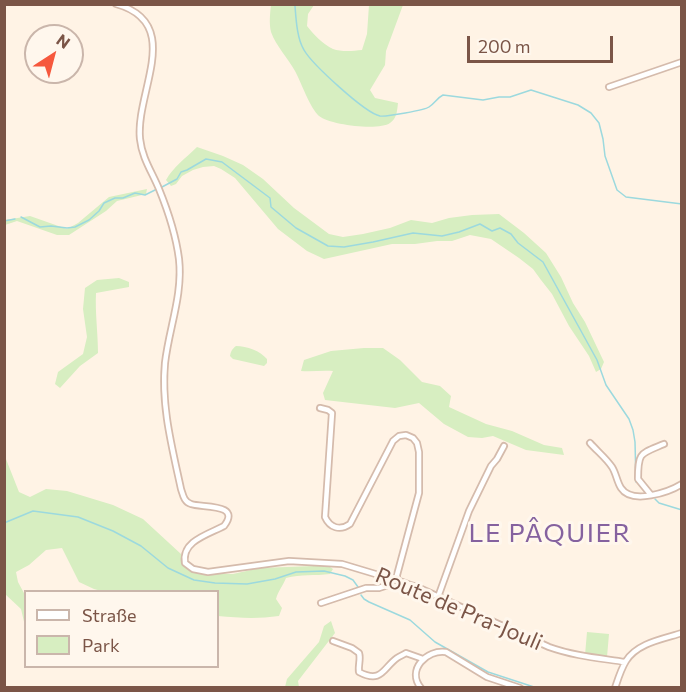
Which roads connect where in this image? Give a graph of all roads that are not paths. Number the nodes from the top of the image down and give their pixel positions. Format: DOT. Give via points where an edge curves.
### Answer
graph roads {
  1 [pos="116,4"];
  2 [pos="681,62"];
  3 [pos="609,87"];
  4 [pos="321,408"];
  5 [pos="590,443"];
  6 [pos="664,444"];
  7 [pos="504,446"];
  8 [pos="681,484"];
  9 [pos="651,495"];
  10 [pos="395,580"];
  11 [pos="438,597"];
  12 [pos="321,603"];
  13 [pos="681,633"];
  14 [pos="333,641"];
  15 [pos="423,659"];
  16 [pos="625,662"];
  17 [pos="499,681"];
  18 [pos="421,687"];
  19 [pos="504,687"];
  20 [pos="520,687"];
  21 [pos="615,687"];
  1 -- 10 [label="street, Route de Pra-Jouli" via="140,16 153,38 139,134 145,161 161,193 179,260 179,291 164,391 181,489 190,504 221,508 228,517 224,526 190,544 185,563 208,572 290,561 342,564"];
  2 -- 3 [label="street"];
  4 -- 10 [label="street" via="332,413 325,517 333,527 350,524 399,435 417,443 418,493"];
  5 -- 9 [label="street" via="613,468 622,490 632,495"];
  6 -- 9 [label="street" via="639,457 638,479"];
  7 -- 11 [label="street" via="469,511"];
  8 -- 9 [label="street"];
  10 -- 11 [label="street, Route de Pra-Jouli"];
  10 -- 12 [label="street"];
  11 -- 16 [label="street, Route de Pra-Jouli" via="556,650"];
  13 -- 16 [label="street" via="642,647"];
  14 -- 15 [label="street" via="359,653 358,667 363,674 383,673 406,653"];
  15 -- 17 [label="street" via="438,651 446,652"];
  15 -- 18 [label="street" via="415,674"];
  16 -- 21 [label="street"];
  17 -- 19 [label="street"];
  17 -- 20 [label="street"];
}
